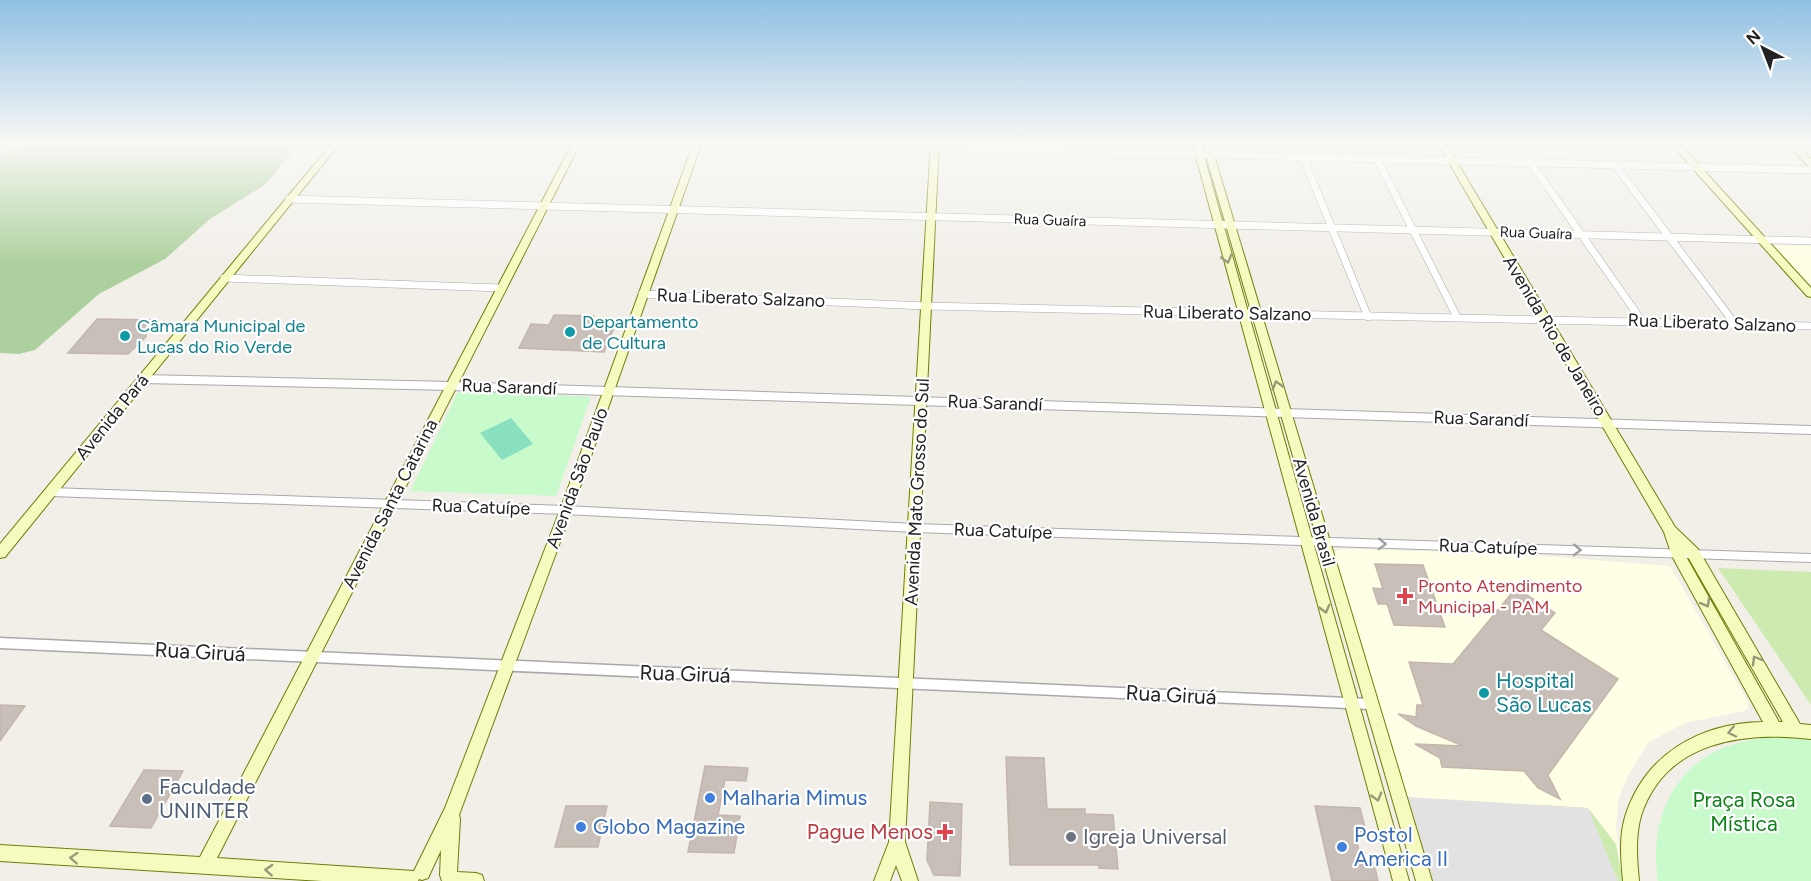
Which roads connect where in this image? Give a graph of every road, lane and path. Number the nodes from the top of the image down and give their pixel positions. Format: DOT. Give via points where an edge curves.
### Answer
graph roads {
  1 [pos="302,183"];
  2 [pos="555,183"];
  3 [pos="683,183"];
  4 [pos="933,183"];
  5 [pos="1212,183"];
  6 [pos="1313,183"];
  7 [pos="1389,183"];
  8 [pos="1465,183"];
  9 [pos="1545,183"];
  10 [pos="1629,183"];
  11 [pos="1710,183"];
  12 [pos="289,199"];
  13 [pos="543,206"];
  14 [pos="673,209"];
  15 [pos="931,217"];
  16 [pos="1224,225"];
  17 [pos="1331,228"];
  18 [pos="1412,230"];
  19 [pos="1493,232"];
  20 [pos="1581,235"];
  21 [pos="1670,237"];
  22 [pos="1761,240"];
  23 [pos="1811,241"];
  24 [pos="224,278"];
  25 [pos="500,288"];
  26 [pos="642,294"];
  27 [pos="1811,294"];
  28 [pos="926,306"];
  29 [pos="1249,314"];
  30 [pos="1368,317"];
  31 [pos="1457,317"];
  32 [pos="1545,321"];
  33 [pos="1642,321"];
  34 [pos="1735,324"];
  35 [pos="1811,326"];
  36 [pos="143,379"];
  37 [pos="451,386"];
  38 [pos="608,391"];
  39 [pos="922,401"];
  40 [pos="1270,412"];
  41 [pos="1285,413"];
  42 [pos="1606,423"];
  43 [pos="1811,430"];
  44 [pos="51,492"];
  45 [pos="389,504"];
  46 [pos="566,510"];
  47 [pos="915,528"];
  48 [pos="1670,531"];
  49 [pos="1306,541"];
  50 [pos="1324,542"];
  51 [pos="1677,552"];
  52 [pos="0,553"];
  53 [pos="1693,553"];
  54 [pos="1811,558"];
  55 [pos="0,643"];
  56 [pos="312,657"];
  57 [pos="505,667"];
  58 [pos="908,684"];
  59 [pos="1351,704"];
  60 [pos="1370,704"];
  61 [pos="1774,728"];
  62 [pos="1803,730"];
  63 [pos="452,812"];
  64 [pos="897,842"];
  65 [pos="0,853"];
  66 [pos="204,866"];
  67 [pos="414,877"];
  68 [pos="450,878"];
  69 [pos="476,881"];
  70 [pos="882,881"];
  71 [pos="910,881"];
  72 [pos="1401,881"];
  73 [pos="1424,881"];
  74 [pos="1631,881"];
  1 -- 12 [label="street, Avenida Pará"];
  2 -- 13 [label="street, Avenida Santa Catarina"];
  3 -- 14 [label="street, Avenida São Paulo"];
  4 -- 15 [label="street, Avenida Mato Grosso do Sul"];
  5 -- 16 [label="street, Avenida Brasil"];
  6 -- 17 [label="street"];
  7 -- 18 [label="street"];
  8 -- 19 [label="street, Avenida Rio de Janeiro"];
  9 -- 20 [label="street"];
  10 -- 21 [label="street"];
  11 -- 22 [label="street"];
  12 -- 13 [label="street, Rua Guaíra"];
  12 -- 24 [label="street, Avenida Pará"];
  13 -- 14 [label="street, Rua Guaíra"];
  13 -- 25 [label="street, Avenida Santa Catarina"];
  14 -- 15 [label="street, Rua Guaíra"];
  14 -- 26 [label="street, Avenida São Paulo"];
  15 -- 16 [label="street, Rua Guaíra"];
  15 -- 28 [label="street, Avenida Mato Grosso do Sul"];
  16 -- 17 [label="street, Rua Guaíra"];
  16 -- 29 [label="street, Avenida Brasil"];
  17 -- 18 [label="street, Rua Guaíra"];
  17 -- 30 [label="street"];
  18 -- 19 [label="street, Rua Guaíra"];
  18 -- 31 [label="street"];
  19 -- 20 [label="street, Rua Guaíra"];
  19 -- 32 [label="street, Avenida Rio de Janeiro"];
  20 -- 21 [label="street, Rua Guaíra"];
  20 -- 33 [label="street"];
  21 -- 22 [label="street, Rua Guaíra"];
  21 -- 34 [label="street"];
  22 -- 23 [label="street, Rua Guaíra"];
  22 -- 27 [label="street"];
  24 -- 25 [label="street"];
  24 -- 36 [label="street, Avenida Pará"];
  25 -- 37 [label="street, Avenida Santa Catarina"];
  26 -- 28 [label="street, Rua Liberato Salzano"];
  26 -- 38 [label="street, Avenida São Paulo"];
  28 -- 29 [label="street, Rua Liberato Salzano"];
  28 -- 39 [label="street, Avenida Mato Grosso do Sul"];
  29 -- 30 [label="street, Rua Liberato Salzano"];
  29 -- 40 [label="street, Avenida Brasil"];
  41 -- 29 [label="street, Avenida Brasil, one-way"];
  30 -- 31 [label="street, Rua Liberato Salzano"];
  31 -- 32 [label="street, Rua Liberato Salzano"];
  32 -- 33 [label="street, Rua Liberato Salzano"];
  32 -- 42 [label="street, Avenida Rio de Janeiro"];
  33 -- 34 [label="street, Rua Liberato Salzano"];
  34 -- 35 [label="street, Rua Liberato Salzano"];
  36 -- 37 [label="street, Rua Sarandí"];
  36 -- 44 [label="street, Avenida Pará"];
  37 -- 38 [label="street, Rua Sarandí"];
  37 -- 45 [label="street, Avenida Santa Catarina"];
  38 -- 39 [label="street, Rua Sarandí"];
  38 -- 46 [label="street, Avenida São Paulo"];
  39 -- 40 [label="street, Rua Sarandí"];
  39 -- 47 [label="street, Avenida Mato Grosso do Sul"];
  40 -- 41 [label="street, Rua Sarandí"];
  40 -- 49 [label="street, Avenida Brasil"];
  41 -- 42 [label="street, Rua Sarandí"];
  41 -- 50 [label="street, Avenida Brasil"];
  42 -- 43 [label="street, Rua Sarandí"];
  42 -- 48 [label="street, Avenida Rio de Janeiro"];
  44 -- 45 [label="street, Rua Catuípe"];
  44 -- 52 [label="street, Avenida Pará"];
  45 -- 46 [label="street, Rua Catuípe"];
  45 -- 56 [label="street, Avenida Santa Catarina"];
  46 -- 47 [label="street, Rua Catuípe"];
  46 -- 57 [label="street, Avenida São Paulo"];
  47 -- 49 [label="street, Rua Catuípe"];
  47 -- 58 [label="street, Avenida Mato Grosso do Sul"];
  48 -- 51 [label="street"];
  48 -- 53 [label="street"];
  49 -- 50 [label="street, Rua Catuípe"];
  49 -- 59 [label="street, Avenida Brasil, one-way"];
  50 -- 51 [label="street, Rua Catuípe, one-way"];
  50 -- 60 [label="street, Avenida Brasil"];
  51 -- 53 [label="street, Rua Catuípe"];
  51 -- 61 [label="street, one-way"];
  53 -- 54 [label="street, Rua Catuípe"];
  62 -- 53 [label="street, one-way"];
  55 -- 56 [label="street, Rua Giruá"];
  56 -- 57 [label="street, Rua Giruá"];
  56 -- 66 [label="street, Avenida Santa Catarina"];
  57 -- 58 [label="street, Rua Giruá"];
  57 -- 63 [label="street, Avenida São Paulo"];
  58 -- 59 [label="street, Rua Giruá"];
  58 -- 64 [label="street, Avenida Mato Grosso do Sul"];
  59 -- 60 [label="street, Rua Giruá"];
  59 -- 72 [label="street, Avenida Brasil, one-way"];
  60 -- 73 [label="street, Avenida Brasil"];
  61 -- 62 [label="street"];
  61 -- 74 [label="street, one-way" via="1710,737 1671,756 1645,790 1633,816"];
  63 -- 67 [label="street, Avenida São Paulo"];
  63 -- 68 [label="street, Avenida São Paulo"];
  64 -- 70 [label="street"];
  64 -- 71 [label="street"];
  66 -- 65 [label="street, one-way"];
  67 -- 66 [label="street, one-way"];
  67 -- 68 [label="street" via="435,870"];
  68 -- 69 [label="street"];
}
